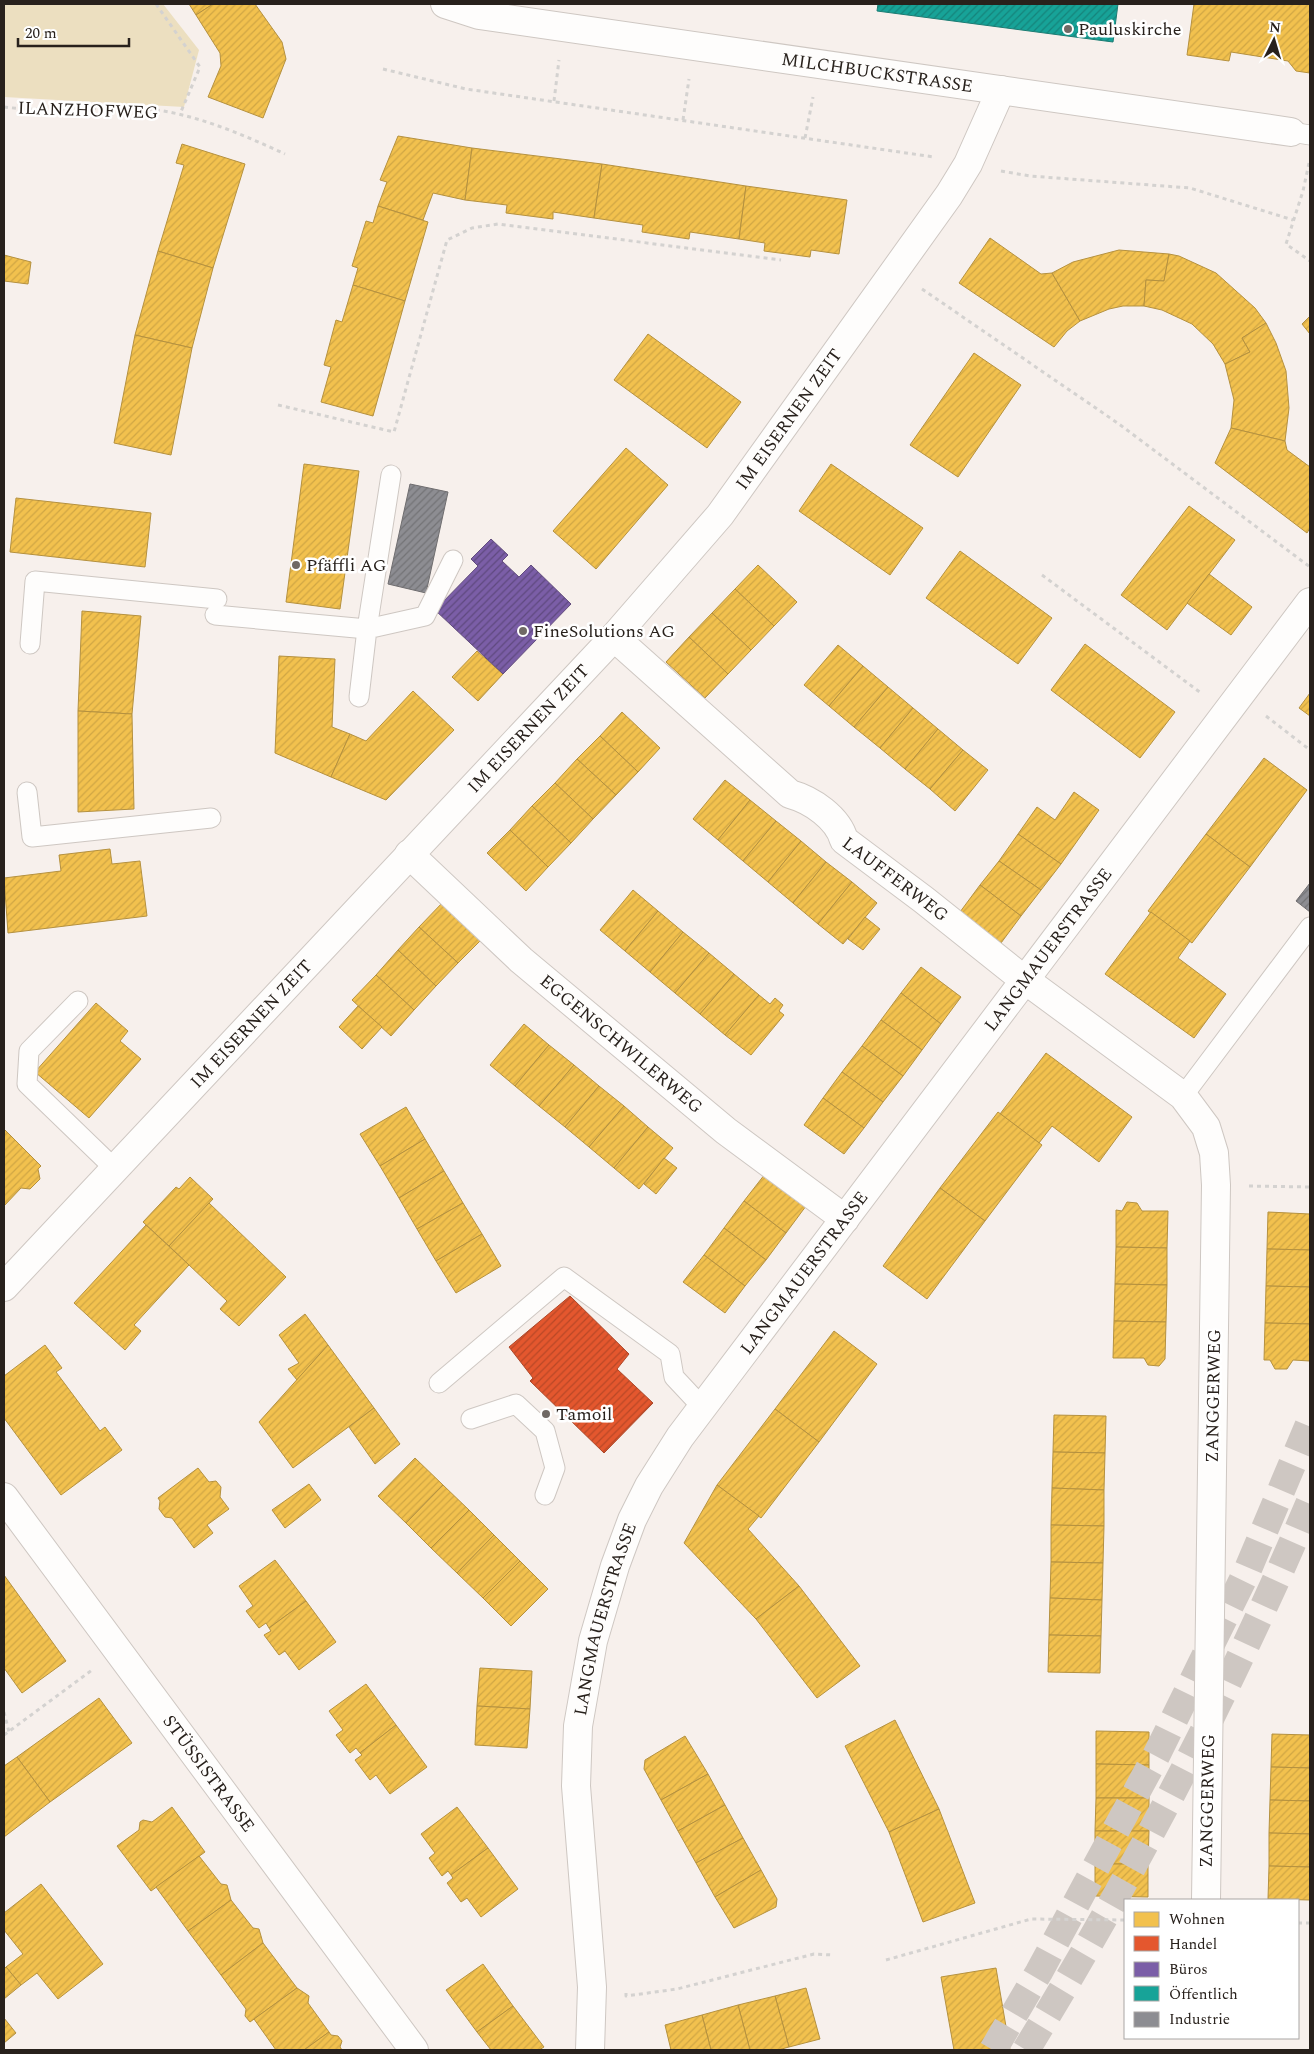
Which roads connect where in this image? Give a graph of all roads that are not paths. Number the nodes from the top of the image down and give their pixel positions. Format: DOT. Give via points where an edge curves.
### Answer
graph roads {
  1 [pos="445,4"];
  2 [pos="1001,90"];
  3 [pos="1301,133"];
  4 [pos="391,475"];
  5 [pos="453,560"];
  6 [pos="1310,602"];
  7 [pos="367,629"];
  8 [pos="614,637"];
  9 [pos="30,644"];
  10 [pos="359,697"];
  11 [pos="27,792"];
  12 [pos="211,818"];
  13 [pos="409,854"];
  14 [pos="1310,927"];
  15 [pos="1025,980"];
  16 [pos="78,1001"];
  17 [pos="1183,1096"];
  18 [pos="116,1170"];
  19 [pos="845,1219"];
  20 [pos="4,1288"];
  21 [pos="439,1383"];
  22 [pos="702,1408"];
  23 [pos="471,1419"];
  24 [pos="545,1495"];
  25 [pos="4,1497"];
  26 [pos="1206,1899"];
  27 [pos="414,2050"];
  28 [pos="590,2050"];
  1 -- 2 [label="street, MILCHBUCKSTRASSE" via="479,16"];
  2 -- 3 [label="street, MILCHBUCKSTRASSE"];
  2 -- 8 [label="street, IM EISERNEN ZEIT" via="968,164 949,195 720,516"];
  4 -- 7 [label="lane"];
  5 -- 7 [label="lane" via="425,616"];
  6 -- 15 [label="street, LANGMAUERSTRASSE"];
  7 -- 9 [label="lane" via="35,581"];
  7 -- 10 [label="lane"];
  8 -- 13 [label="street, IM EISERNEN ZEIT"];
  8 -- 15 [label="street, LAUFFERWEG" via="790,794 805,798 841,827 844,840"];
  11 -- 12 [label="lane" via="32,837"];
  13 -- 18 [label="street, IM EISERNEN ZEIT"];
  13 -- 19 [label="street, EGGENSCHWILERWEG" via="521,960 726,1131"];
  14 -- 17 [label="lane"];
  15 -- 17 [label="street, ZANGGERWEG"];
  15 -- 19 [label="street, LANGMAUERSTRASSE"];
  16 -- 18 [label="lane" via="29,1050 27,1084"];
  17 -- 26 [label="street, ZANGGERWEG" via="1206,1128 1214,1153 1216,1185"];
  18 -- 20 [label="street, IM EISERNEN ZEIT"];
  19 -- 22 [label="street, LANGMAUERSTRASSE"];
  21 -- 22 [label="lane" via="564,1277 670,1354 674,1377"];
  22 -- 28 [label="street, LANGMAUERSTRASSE" via="675,1445 632,1520 615,1566 586,1672 578,1726 576,1786 592,1987"];
  23 -- 24 [label="lane" via="516,1404 545,1431 555,1468"];
  25 -- 27 [label="street, STÜSSISTRASSE"];
}
